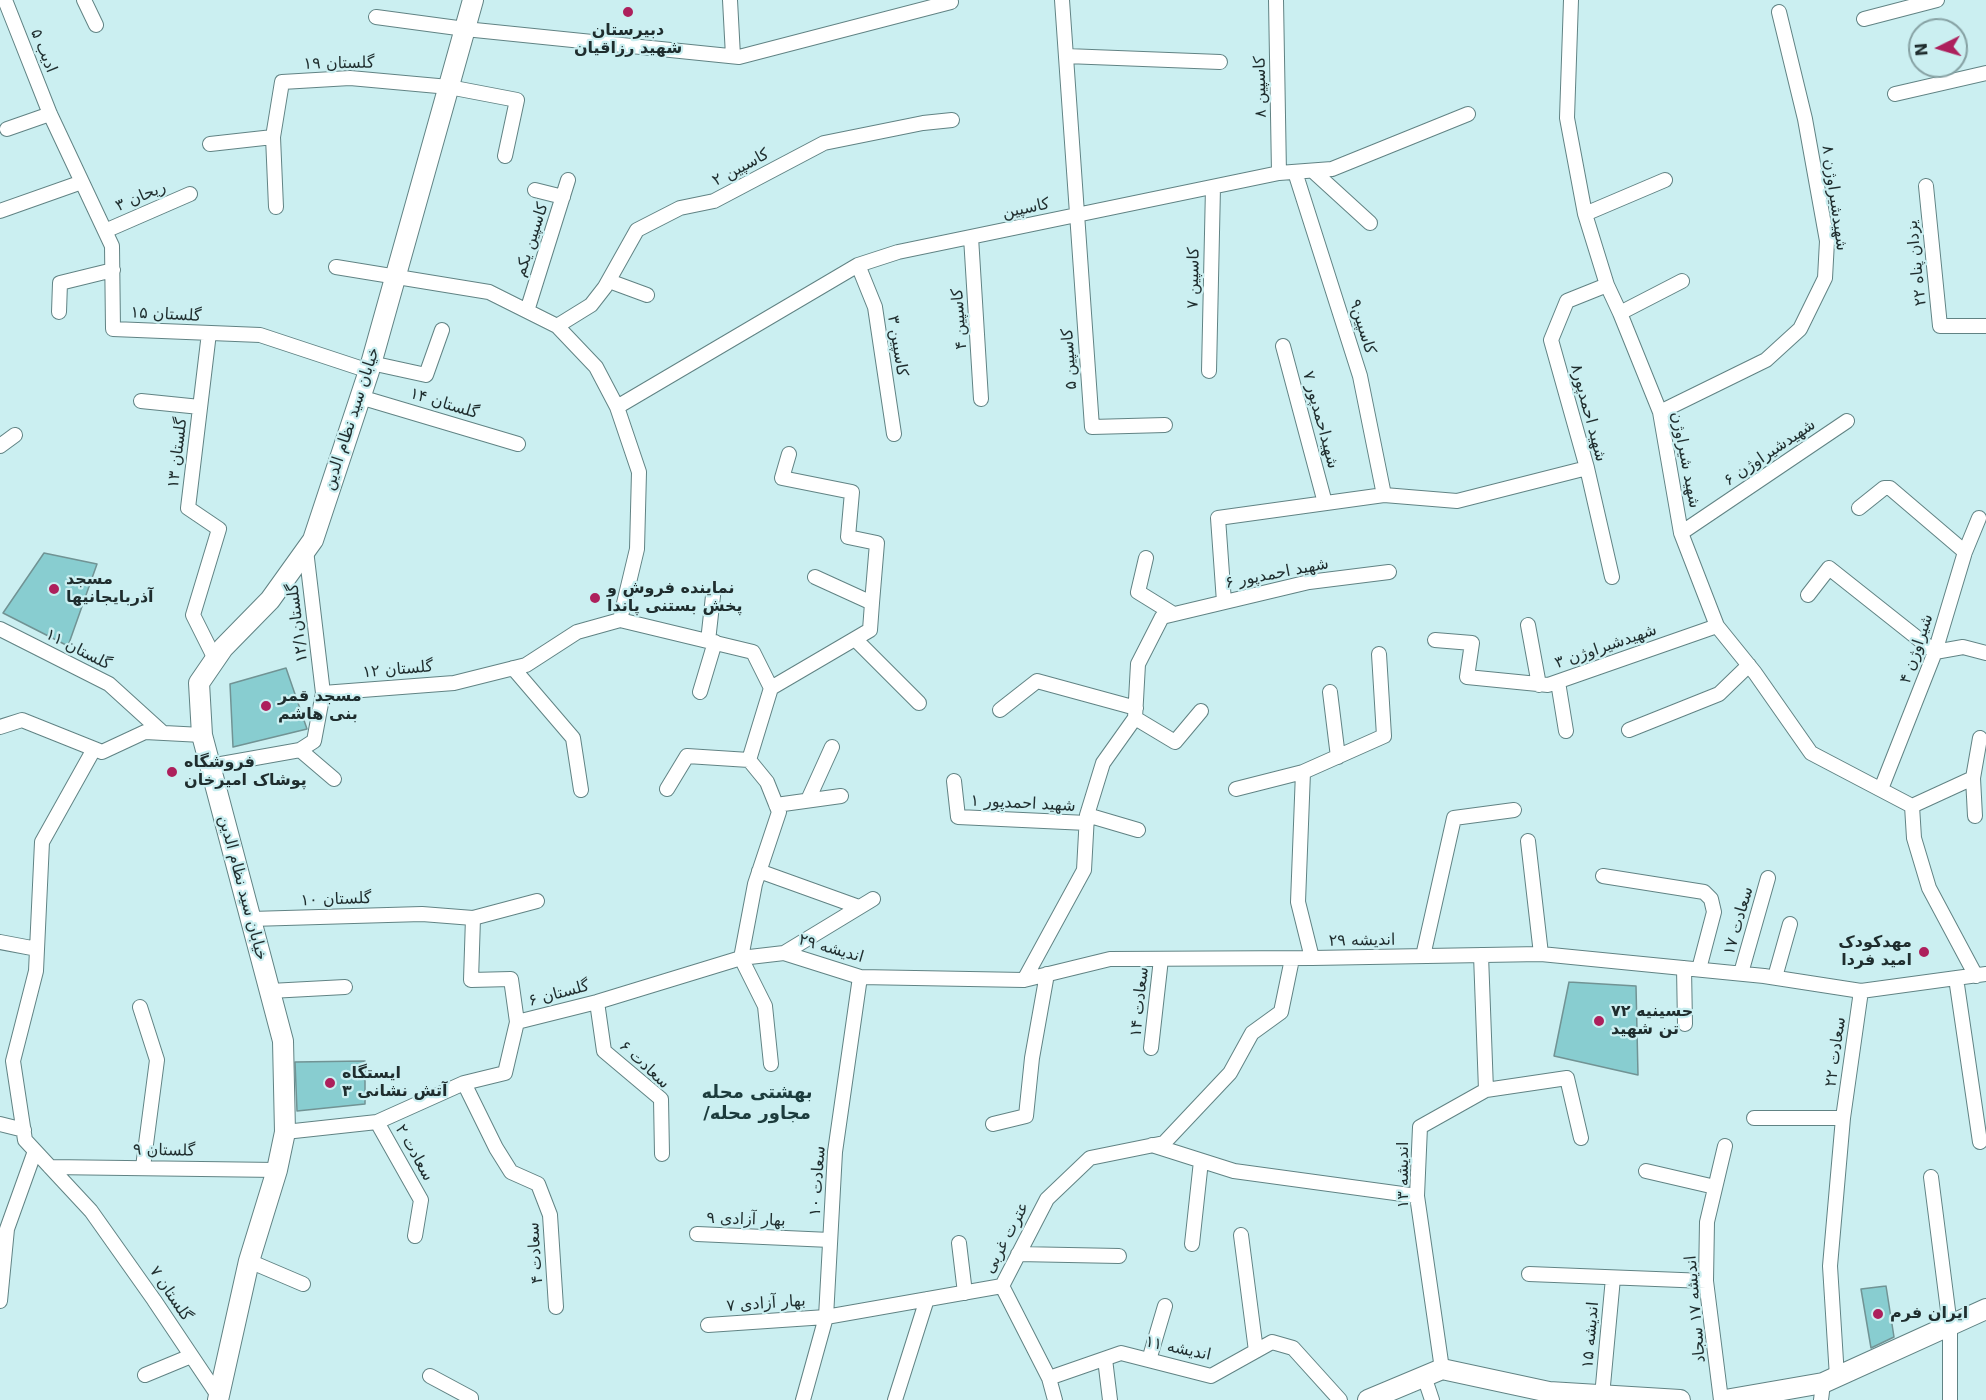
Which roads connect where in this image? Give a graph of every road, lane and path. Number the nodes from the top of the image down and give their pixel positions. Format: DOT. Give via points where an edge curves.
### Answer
graph roads {
  1 [pos="5,0"];
  2 [pos="84,0"];
  3 [pos="473,0"];
  4 [pos="730,0"];
  5 [pos="1062,0"];
  6 [pos="1276,0"];
  7 [pos="1571,0"];
  8 [pos="1937,0"];
  9 [pos="951,2"];
  10 [pos="1779,12"];
  11 [pos="376,17"];
  12 [pos="1864,19"];
  13 [pos="96,25"];
  14 [pos="465,29"];
  15 [pos="733,56"];
  16 [pos="1066,56"];
  17 [pos="1220,62"];
  18 [pos="1986,73"];
  19 [pos="448,87"];
  20 [pos="1895,94"];
  21 [pos="50,114"];
  22 [pos="1468,114"];
  23 [pos="952,120"];
  24 [pos="7,129"];
  25 [pos="273,137"];
  26 [pos="210,144"];
  27 [pos="505,156"];
  28 [pos="1313,171"];
  29 [pos="1295,172"];
  30 [pos="1280,173"];
  31 [pos="568,180"];
  32 [pos="1665,180"];
  33 [pos="82,182"];
  34 [pos="1926,186"];
  35 [pos="1213,187"];
  36 [pos="534,190"];
  37 [pos="190,194"];
  38 [pos="563,197"];
  39 [pos="276,207"];
  40 [pos="0,211"];
  41 [pos="1586,214"];
  42 [pos="1076,216"];
  43 [pos="1371,223"];
  44 [pos="105,231"];
  45 [pos="971,237"];
  46 [pos="858,265"];
  47 [pos="336,267"];
  48 [pos="112,270"];
  49 [pos="395,278"];
  50 [pos="609,281"];
  51 [pos="1682,281"];
  52 [pos="1607,285"];
  53 [pos="647,295"];
  54 [pos="527,311"];
  55 [pos="59,312"];
  56 [pos="1620,313"];
  57 [pos="557,326"];
  58 [pos="1986,326"];
  59 [pos="442,330"];
  60 [pos="209,333"];
  61 [pos="1283,346"];
  62 [pos="370,367"];
  63 [pos="1209,371"];
  64 [pos="360,396"];
  65 [pos="981,399"];
  66 [pos="141,401"];
  67 [pos="200,407"];
  68 [pos="617,407"];
  69 [pos="1660,412"];
  70 [pos="1847,421"];
  71 [pos="1165,425"];
  72 [pos="894,434"];
  73 [pos="15,435"];
  74 [pos="518,444"];
  75 [pos="0,446"];
  76 [pos="789,454"];
  77 [pos="1587,468"];
  78 [pos="1384,495"];
  79 [pos="1325,503"];
  80 [pos="1859,508"];
  81 [pos="1979,518"];
  82 [pos="1682,533"];
  83 [pos="306,550"];
  84 [pos="1965,552"];
  85 [pos="1146,558"];
  86 [pos="1389,572"];
  87 [pos="815,577"];
  88 [pos="1612,577"];
  89 [pos="1808,595"];
  90 [pos="713,596"];
  91 [pos="1224,602"];
  92 [pos="872,603"];
  93 [pos="1172,613"];
  94 [pos="620,620"];
  95 [pos="1528,625"];
  96 [pos="1717,626"];
  97 [pos="0,629"];
  98 [pos="855,639"];
  99 [pos="1435,640"];
  100 [pos="711,642"];
  101 [pos="1935,652"];
  102 [pos="1986,653"];
  103 [pos="1379,654"];
  104 [pos="215,658"];
  105 [pos="1749,665"];
  106 [pos="513,668"];
  107 [pos="1558,682"];
  108 [pos="1539,685"];
  109 [pos="771,688"];
  110 [pos="700,692"];
  111 [pos="1330,692"];
  112 [pos="323,693"];
  113 [pos="919,703"];
  114 [pos="1000,710"];
  115 [pos="1201,711"];
  116 [pos="1136,713"];
  117 [pos="0,727"];
  118 [pos="1629,730"];
  119 [pos="1566,731"];
  120 [pos="163,733"];
  121 [pos="202,735"];
  122 [pos="1980,738"];
  123 [pos="832,747"];
  124 [pos="94,749"];
  125 [pos="300,750"];
  126 [pos="1338,757"];
  127 [pos="748,760"];
  128 [pos="210,766"];
  129 [pos="1303,772"];
  130 [pos="1973,778"];
  131 [pos="334,779"];
  132 [pos="954,781"];
  133 [pos="667,789"];
  134 [pos="1236,789"];
  135 [pos="1881,789"];
  136 [pos="581,790"];
  137 [pos="841,796"];
  138 [pos="808,800"];
  139 [pos="776,805"];
  140 [pos="1912,806"];
  141 [pos="1514,810"];
  142 [pos="1975,816"];
  143 [pos="1087,819"];
  144 [pos="1138,830"];
  145 [pos="1528,842"];
  146 [pos="759,871"];
  147 [pos="1603,876"];
  148 [pos="1768,878"];
  149 [pos="873,899"];
  150 [pos="537,901"];
  151 [pos="860,908"];
  152 [pos="473,918"];
  153 [pos="250,919"];
  154 [pos="1790,924"];
  155 [pos="0,942"];
  156 [pos="37,949"];
  157 [pos="784,953"];
  158 [pos="1541,954"];
  159 [pos="1481,955"];
  160 [pos="1423,956"];
  161 [pos="741,958"];
  162 [pos="1292,958"];
  163 [pos="1312,958"];
  164 [pos="1161,959"];
  165 [pos="1684,968"];
  166 [pos="1699,969"];
  167 [pos="1741,973"];
  168 [pos="1047,974"];
  169 [pos="1981,975"];
  170 [pos="860,976"];
  171 [pos="1775,978"];
  172 [pos="1956,978"];
  173 [pos="1024,980"];
  174 [pos="345,987"];
  175 [pos="270,991"];
  176 [pos="1862,991"];
  177 [pos="597,1002"];
  178 [pos="140,1008"];
  179 [pos="517,1022"];
  180 [pos="1685,1024"];
  181 [pos="1151,1048"];
  182 [pos="771,1064"];
  183 [pos="464,1083"];
  184 [pos="1486,1090"];
  185 [pos="1754,1118"];
  186 [pos="1843,1118"];
  187 [pos="377,1122"];
  188 [pos="0,1124"];
  189 [pos="993,1124"];
  190 [pos="24,1130"];
  191 [pos="285,1132"];
  192 [pos="1581,1138"];
  193 [pos="1980,1142"];
  194 [pos="1158,1144"];
  195 [pos="1725,1146"];
  196 [pos="35,1151"];
  197 [pos="662,1154"];
  198 [pos="1201,1161"];
  199 [pos="50,1167"];
  200 [pos="143,1167"];
  201 [pos="277,1170"];
  202 [pos="1646,1171"];
  203 [pos="1931,1177"];
  204 [pos="1715,1187"];
  205 [pos="1417,1196"];
  206 [pos="697,1234"];
  207 [pos="1241,1235"];
  208 [pos="415,1236"];
  209 [pos="830,1240"];
  210 [pos="959,1243"];
  211 [pos="1192,1244"];
  212 [pos="1018,1254"];
  213 [pos="1119,1256"];
  214 [pos="249,1261"];
  215 [pos="1529,1274"];
  216 [pos="1613,1278"];
  217 [pos="1706,1281"];
  218 [pos="303,1284"];
  219 [pos="1002,1286"];
  220 [pos="965,1293"];
  221 [pos="927,1299"];
  222 [pos="0,1301"];
  223 [pos="1165,1306"];
  224 [pos="556,1307"];
  225 [pos="1986,1309"];
  226 [pos="826,1317"];
  227 [pos="708,1325"];
  228 [pos="1950,1326"];
  229 [pos="1256,1352"];
  230 [pos="191,1356"];
  231 [pos="1105,1359"];
  232 [pos="1149,1360"];
  233 [pos="1433,1372"];
  234 [pos="145,1375"];
  235 [pos="430,1376"];
  236 [pos="1049,1378"];
  237 [pos="1827,1387"];
  238 [pos="1602,1396"];
  239 [pos="218,1398"];
  240 [pos="471,1400"];
  241 [pos="803,1400"];
  242 [pos="895,1400"];
  243 [pos="1055,1400"];
  244 [pos="1110,1400"];
  245 [pos="1340,1400"];
  246 [pos="1368,1400"];
  247 [pos="1432,1400"];
  248 [pos="1680,1400"];
  249 [pos="1723,1400"];
  250 [pos="1950,1400"];
  1 -- 21 [label="street, ادیب ۵"];
  2 -- 13 [label="street"];
  3 -- 14 [label="main road, خیابان سید نظام الدین"];
  4 -- 15 [label="street"];
  5 -- 16 [label="street"];
  6 -- 30 [label="street, کاسپین ۸"];
  7 -- 41 [label="street, شهید شیراوژن" via="1567,118"];
  8 -- 12 [label="street"];
  9 -- 15 [label="street"];
  10 -- 69 [label="street, شهیدشیراوژن ۸" via="1805,119 1827,241 1825,278 1800,329 1766,360"];
  11 -- 14 [label="street"];
  14 -- 15 [label="street"];
  14 -- 19 [label="main road, خیابان سید نظام الدین"];
  16 -- 17 [label="street"];
  16 -- 42 [label="street"];
  18 -- 20 [label="street"];
  19 -- 25 [label="street, گلستان ۱۹" via="350,78 282,82"];
  19 -- 27 [label="street" via="517,100"];
  19 -- 49 [label="main road, خیابان سید نظام الدین"];
  21 -- 24 [label="street"];
  21 -- 33 [label="street, گلستان ۱۵"];
  22 -- 28 [label="street, کاسپین" via="1332,169"];
  23 -- 50 [label="street, کاسپین ۲" via="824,142 714,201 680,208 637,230"];
  25 -- 26 [label="street"];
  25 -- 39 [label="street, گلستان ۱۹"];
  28 -- 29 [label="street, کاسپین"];
  28 -- 43 [label="street"];
  29 -- 30 [label="street, کاسپین"];
  29 -- 78 [label="street, کاسپین۹" via="1360,376"];
  30 -- 35 [label="street, کاسپین"];
  31 -- 38 [label="street, کاسپین یکم"];
  32 -- 41 [label="street"];
  33 -- 40 [label="street"];
  33 -- 44 [label="street, گلستان ۱۵"];
  34 -- 58 [label="street, یزدان پناه ۲۲" via="1940,326"];
  35 -- 42 [label="street, کاسپین"];
  35 -- 63 [label="street, کاسپین ۷"];
  36 -- 38 [label="street"];
  37 -- 44 [label="street, ریحان ۳"];
  38 -- 54 [label="street, کاسپین یکم"];
  41 -- 52 [label="street, شهید شیراوژن"];
  42 -- 45 [label="street, کاسپین"];
  42 -- 71 [label="street, کاسپین ۵" via="1092,427"];
  44 -- 48 [label="street, گلستان ۱۵" via="112,246"];
  45 -- 46 [label="street, کاسپین"];
  45 -- 65 [label="street, کاسپین ۴"];
  46 -- 68 [label="street, کاسپین"];
  46 -- 72 [label="street, کاسپین ۳" via="875,307"];
  47 -- 49 [label="street"];
  48 -- 55 [label="street" via="60,283"];
  48 -- 60 [label="street, گلستان ۱۵" via="113,329"];
  49 -- 54 [label="street" via="489,292"];
  49 -- 62 [label="main road, خیابان سید نظام الدین"];
  50 -- 53 [label="street"];
  50 -- 57 [label="street, کاسپین ۲" via="591,305"];
  51 -- 56 [label="street"];
  52 -- 56 [label="street, شهید شیراوژن"];
  52 -- 77 [label="street, شهید احمدپور۸" via="1568,301 1551,340"];
  54 -- 57 [label="street"];
  56 -- 69 [label="street, شهید شیراوژن"];
  57 -- 68 [label="street" via="596,367"];
  59 -- 62 [label="street, گلستان ۱۵" via="426,375"];
  60 -- 62 [label="street, گلستان ۱۵" via="260,335"];
  60 -- 67 [label="street, گلستان ۱۳"];
  61 -- 79 [label="street, شهیداحمدپور ۷"];
  62 -- 64 [label="main road, خیابان سید نظام الدین"];
  64 -- 74 [label="street, گلستان ۱۴"];
  64 -- 83 [label="main road, خیابان سید نظام الدین" via="313,540"];
  66 -- 67 [label="street"];
  67 -- 104 [label="street, گلستان ۱۳" via="188,508 219,529 193,615"];
  68 -- 94 [label="street" via="639,472 637,549"];
  69 -- 82 [label="street, شهید شیراوژن"];
  70 -- 82 [label="street, شهیدشیراوژن ۶"];
  73 -- 75 [label="street"];
  76 -- 92 [label="street" via="782,478 852,492 848,537 877,543"];
  77 -- 78 [label="street" via="1457,501"];
  77 -- 88 [label="street, شهید احمدپور۸"];
  78 -- 79 [label="street"];
  79 -- 91 [label="street" via="1218,518"];
  80 -- 84 [label="street" via="1884,488 1890,488"];
  81 -- 84 [label="street, شیراوژن ۴"];
  82 -- 96 [label="street, شهید شیراوژن"];
  83 -- 104 [label="main road, خیابان سید نظام الدین" via="270,600"];
  83 -- 112 [label="street, گلستان۱۲/۱"];
  84 -- 101 [label="street, شیراوژن ۴"];
  85 -- 93 [label="street" via="1138,592"];
  86 -- 91 [label="street, شهید احمدپور ۶" via="1309,582"];
  87 -- 92 [label="street"];
  89 -- 101 [label="street" via="1829,568"];
  90 -- 100 [label="street"];
  91 -- 93 [label="street, شهید احمدپور ۶"];
  92 -- 98 [label="street" via="870,630"];
  93 -- 116 [label="street" via="1161,616 1138,664"];
  94 -- 100 [label="street"];
  94 -- 106 [label="street, گلستان ۱۲" via="577,632 526,665"];
  95 -- 108 [label="street"];
  96 -- 105 [label="street, شهید شیراوژن"];
  96 -- 107 [label="street, شهیدشیراوژن ۳"];
  97 -- 120 [label="street, گلستان ۱۱" via="110,684"];
  98 -- 109 [label="street"];
  98 -- 113 [label="street"];
  99 -- 108 [label="street, شهیدشیراوژن ۳" via="1472,643 1467,677"];
  100 -- 109 [label="street" via="753,652"];
  100 -- 110 [label="street"];
  101 -- 102 [label="street" via="1963,647"];
  101 -- 135 [label="street, شیراوژن ۴"];
  103 -- 126 [label="street" via="1384,736"];
  104 -- 121 [label="main road, خیابان سید نظام الدین" via="199,683"];
  105 -- 118 [label="street" via="1719,694"];
  105 -- 135 [label="street, شهید شیراوژن" via="1811,753"];
  106 -- 112 [label="street, گلستان ۱۲" via="454,682"];
  106 -- 136 [label="street" via="573,738"];
  107 -- 108 [label="street, شهیدشیراوژن ۳"];
  107 -- 119 [label="street"];
  109 -- 127 [label="street"];
  111 -- 126 [label="street"];
  112 -- 125 [label="street" via="314,741"];
  114 -- 116 [label="street" via="1037,681"];
  115 -- 116 [label="street" via="1175,742"];
  116 -- 143 [label="street" via="1103,763"];
  117 -- 124 [label="street" via="22,720"];
  120 -- 121 [label="street"];
  120 -- 124 [label="street" via="145,732 102,752"];
  121 -- 128 [label="main road, خیابان سید نظام الدین"];
  122 -- 130 [label="street"];
  123 -- 138 [label="street"];
  124 -- 156 [label="street, گلستان ۷" via="42,842"];
  125 -- 128 [label="street"];
  125 -- 131 [label="street"];
  126 -- 129 [label="street"];
  127 -- 133 [label="street" via="687,756"];
  127 -- 139 [label="street" via="767,782"];
  128 -- 153 [label="main road, خیابان سید نظام الدین"];
  129 -- 134 [label="street"];
  129 -- 163 [label="street" via="1298,902"];
  130 -- 140 [label="street"];
  130 -- 142 [label="street"];
  132 -- 143 [label="street, شهید احمدپور ۱" via="958,817"];
  135 -- 140 [label="street, شهید شیراوژن"];
  137 -- 138 [label="street"];
  138 -- 139 [label="street"];
  139 -- 146 [label="street" via="779,812"];
  140 -- 169 [label="street" via="1914,838 1929,888"];
  141 -- 160 [label="street" via="1454,818"];
  143 -- 144 [label="street"];
  143 -- 173 [label="street" via="1084,870"];
  145 -- 158 [label="street"];
  146 -- 151 [label="street"];
  146 -- 161 [label="street"];
  147 -- 166 [label="street" via="1704,892 1711,899 1714,912"];
  148 -- 167 [label="street, سعادت ۱۷"];
  149 -- 151 [label="street"];
  150 -- 152 [label="street, گلستان ۱۰"];
  151 -- 157 [label="street"];
  152 -- 153 [label="street, گلستان ۱۰" via="422,914"];
  152 -- 179 [label="street" via="471,980 511,979"];
  153 -- 175 [label="main road, خیابان سید نظام الدین"];
  154 -- 171 [label="street"];
  155 -- 156 [label="street"];
  156 -- 190 [label="street, گلستان ۷" via="36,971 13,1060"];
  157 -- 161 [label="street, اندیشه ۲۹"];
  157 -- 170 [label="street, اندیشه ۲۹"];
  158 -- 159 [label="street, اندیشه ۲۹"];
  158 -- 165 [label="street, اندیشه ۲۹"];
  159 -- 160 [label="street, اندیشه ۲۹"];
  159 -- 184 [label="street"];
  160 -- 163 [label="street, اندیشه ۲۹"];
  161 -- 177 [label="street, گلستان ۶"];
  161 -- 182 [label="street" via="765,1006"];
  162 -- 163 [label="street, اندیشه ۲۹"];
  162 -- 164 [label="street, اندیشه ۲۹"];
  162 -- 194 [label="street" via="1281,1012 1252,1033 1230,1073"];
  164 -- 168 [label="street, اندیشه ۲۹" via="1110,960"];
  164 -- 181 [label="street, سعادت ۱۴"];
  165 -- 166 [label="street, اندیشه ۲۹"];
  165 -- 180 [label="street"];
  166 -- 167 [label="street, اندیشه ۲۹"];
  167 -- 171 [label="street, اندیشه ۲۹"];
  168 -- 173 [label="street, اندیشه ۲۹"];
  168 -- 189 [label="street" via="1026,1116"];
  169 -- 172 [label="street, اندیشه ۲۹"];
  170 -- 173 [label="street, اندیشه ۲۹"];
  170 -- 209 [label="street, سعادت ۱۰" via="835,1152"];
  171 -- 176 [label="street, اندیشه ۲۹"];
  172 -- 176 [label="street, اندیشه ۲۹"];
  172 -- 193 [label="street"];
  174 -- 175 [label="street"];
  175 -- 191 [label="main road, خیابان سید نظام الدین" via="284,1041"];
  176 -- 186 [label="street, سعادت ۲۲"];
  177 -- 179 [label="street, گلستان ۶"];
  177 -- 197 [label="street, سعادت ۶" via="604,1051 661,1099"];
  178 -- 200 [label="street" via="157,1060"];
  179 -- 183 [label="street, گلستان ۶" via="505,1072"];
  183 -- 187 [label="street, گلستان ۶"];
  183 -- 224 [label="street, سعادت ۴" via="511,1172 538,1184 550,1215"];
  184 -- 192 [label="street, اندیشه ۱۳" via="1567,1078"];
  184 -- 205 [label="street, اندیشه ۱۳" via="1420,1127"];
  185 -- 186 [label="street"];
  186 -- 237 [label="street, سعادت ۲۲" via="1830,1266"];
  187 -- 191 [label="street, گلستان ۶"];
  187 -- 208 [label="street, سعادت ۲" via="421,1200"];
  188 -- 190 [label="street"];
  190 -- 196 [label="street, گلستان ۷" via="25,1140"];
  191 -- 201 [label="main road, خیابان سید نظام الدین"];
  194 -- 198 [label="street"];
  194 -- 212 [label="street, عترت غربی" via="1090,1158 1047,1199"];
  195 -- 204 [label="street, اندیشه ۱۷ سجاد"];
  196 -- 199 [label="street, گلستان ۷"];
  196 -- 222 [label="street" via="8,1229"];
  198 -- 205 [label="street" via="1234,1171"];
  198 -- 211 [label="street"];
  199 -- 200 [label="street, گلستان ۹"];
  199 -- 230 [label="street, گلستان ۷" via="92,1211"];
  200 -- 201 [label="street, گلستان ۹"];
  201 -- 214 [label="main road, خیابان سید نظام الدین"];
  202 -- 204 [label="street"];
  203 -- 228 [label="street"];
  204 -- 217 [label="street, اندیشه ۱۷ سجاد" via="1707,1222"];
  205 -- 233 [label="street, اندیشه ۱۳"];
  206 -- 209 [label="street, بهار آزادی ۹"];
  207 -- 229 [label="street"];
  209 -- 226 [label="street, سعادت ۱۰"];
  210 -- 220 [label="street"];
  212 -- 213 [label="street"];
  212 -- 219 [label="street, عترت غربی"];
  214 -- 218 [label="street"];
  214 -- 239 [label="main road, خیابان سید نظام الدین"];
  215 -- 216 [label="street"];
  216 -- 217 [label="street"];
  216 -- 238 [label="street, اندیشه ۱۵"];
  217 -- 249 [label="street, اندیشه ۱۷ سجاد"];
  219 -- 220 [label="street, عترت غربی"];
  219 -- 236 [label="street"];
  220 -- 221 [label="street, عترت غربی"];
  221 -- 226 [label="street, عترت غربی"];
  221 -- 242 [label="street"];
  223 -- 232 [label="street"];
  225 -- 228 [label="main road"];
  226 -- 227 [label="street, بهار آزادی ۷"];
  226 -- 241 [label="street, سعادت ۱۰"];
  228 -- 237 [label="main road"];
  228 -- 250 [label="street"];
  229 -- 232 [label="street, اندیشه ۱۱" via="1211,1376"];
  229 -- 245 [label="street, اندیشه ۱۱" via="1272,1342 1293,1348"];
  230 -- 234 [label="street"];
  230 -- 239 [label="street, گلستان ۷"];
  231 -- 232 [label="street, اندیشه ۱۱" via="1121,1353"];
  231 -- 236 [label="street"];
  231 -- 244 [label="street"];
  233 -- 238 [label="main road" via="1549,1392"];
  233 -- 246 [label="main road"];
  233 -- 247 [label="street, اندیشه ۱۳"];
  235 -- 240 [label="street"];
  236 -- 243 [label="street"];
  237 -- 249 [label="main road"];
  238 -- 248 [label="main road"];
}
